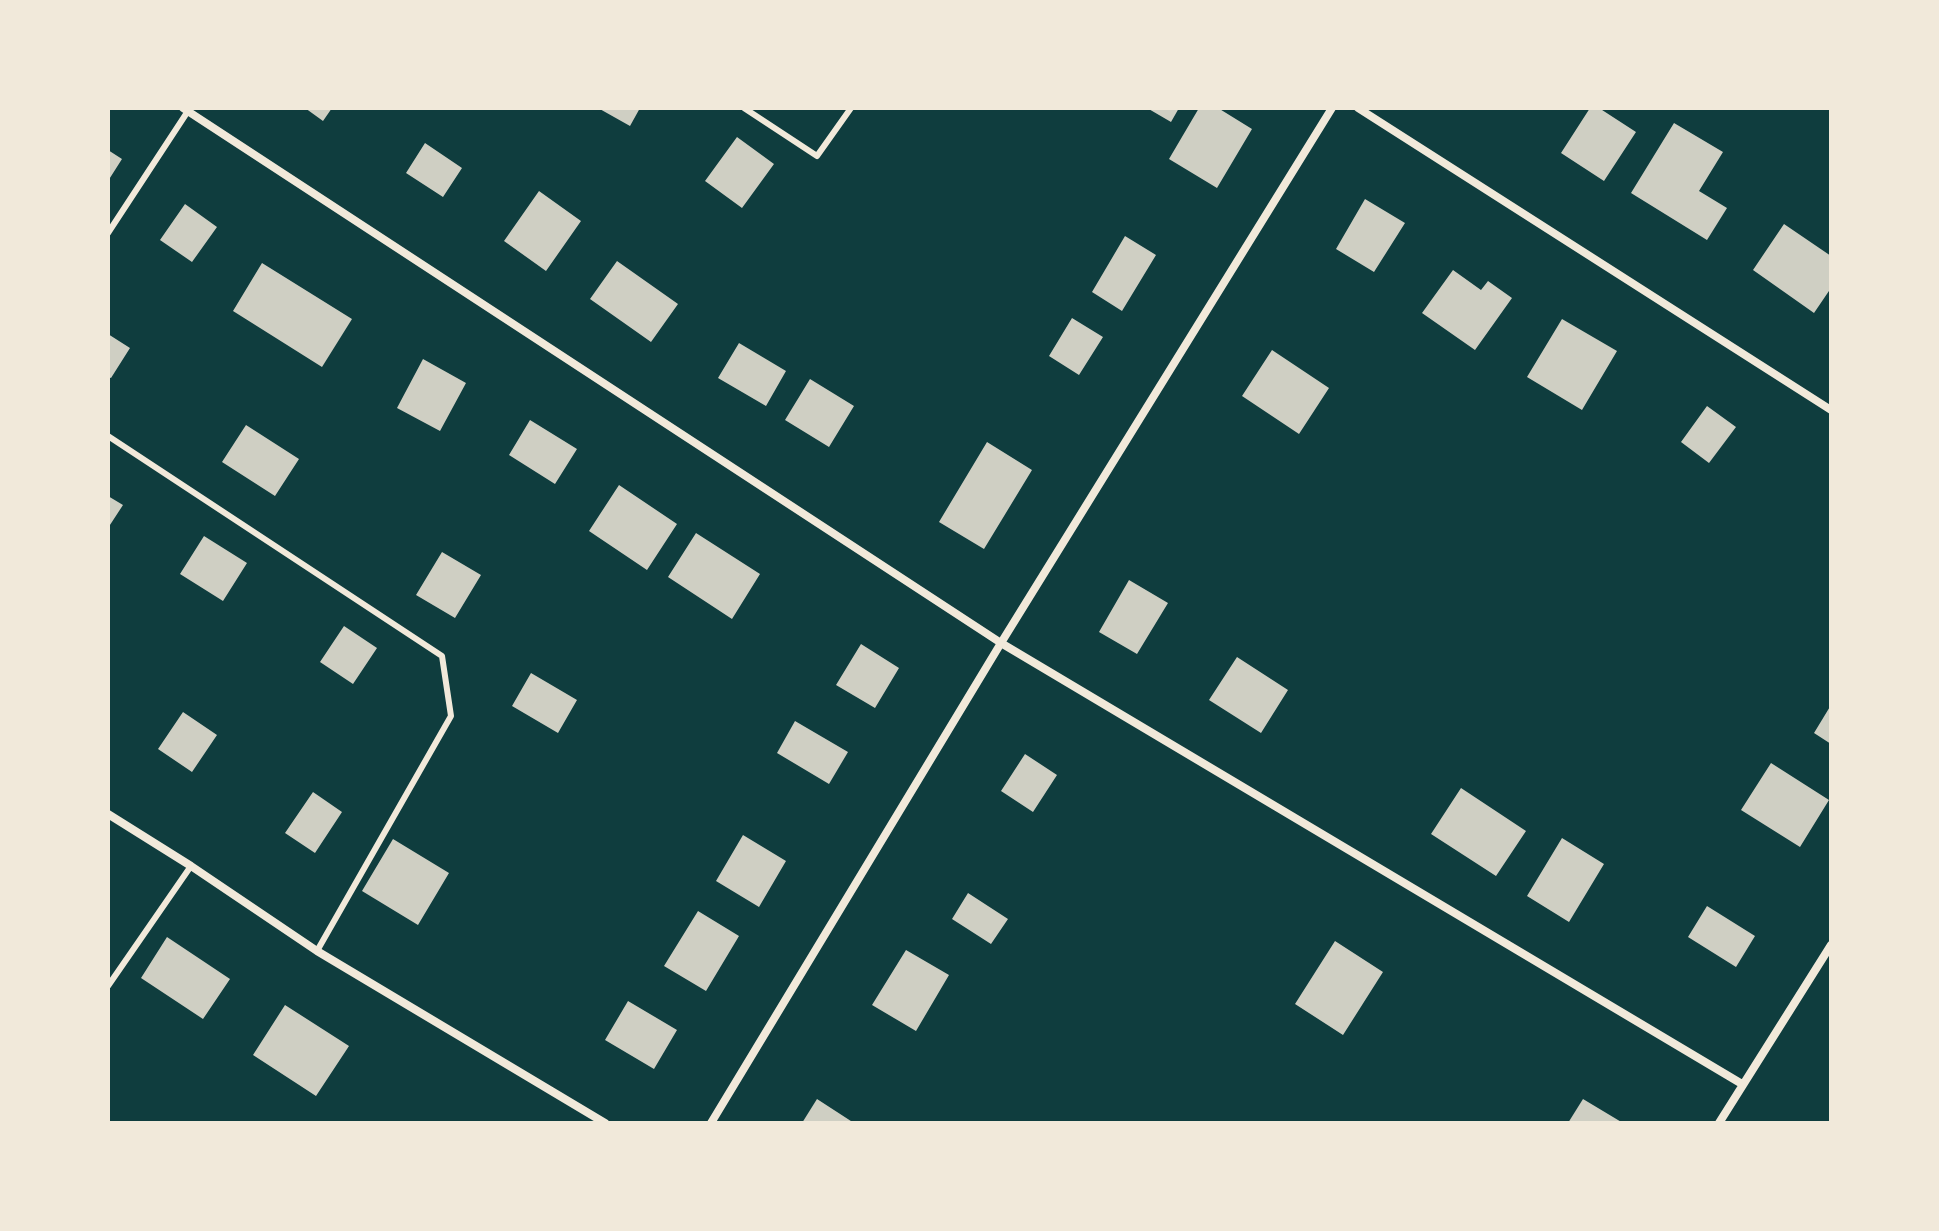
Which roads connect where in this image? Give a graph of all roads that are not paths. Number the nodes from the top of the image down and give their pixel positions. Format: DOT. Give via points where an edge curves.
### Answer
graph roads {
  1 [pos="744,108"];
  2 [pos="851,108"];
  3 [pos="1332,108"];
  4 [pos="1358,108"];
  5 [pos="185,110"];
  6 [pos="108,233"];
  7 [pos="1831,410"];
  8 [pos="108,436"];
  9 [pos="1001,643"];
  10 [pos="108,814"];
  11 [pos="191,866"];
  12 [pos="1831,945"];
  13 [pos="317,951"];
  14 [pos="108,986"];
  15 [pos="1742,1084"];
  16 [pos="605,1123"];
  17 [pos="711,1123"];
  18 [pos="1719,1123"];
  1 -- 2 [label="lane" via="817,156"];
  3 -- 9 [label="street"];
  4 -- 7 [label="street"];
  5 -- 6 [label="lane"];
  5 -- 9 [label="street"];
  8 -- 13 [label="lane" via="442,656 451,716"];
  9 -- 15 [label="street"];
  9 -- 17 [label="street"];
  10 -- 11 [label="street"];
  11 -- 13 [label="street"];
  11 -- 14 [label="lane"];
  12 -- 15 [label="street"];
  13 -- 16 [label="street"];
  15 -- 18 [label="street"];
}
